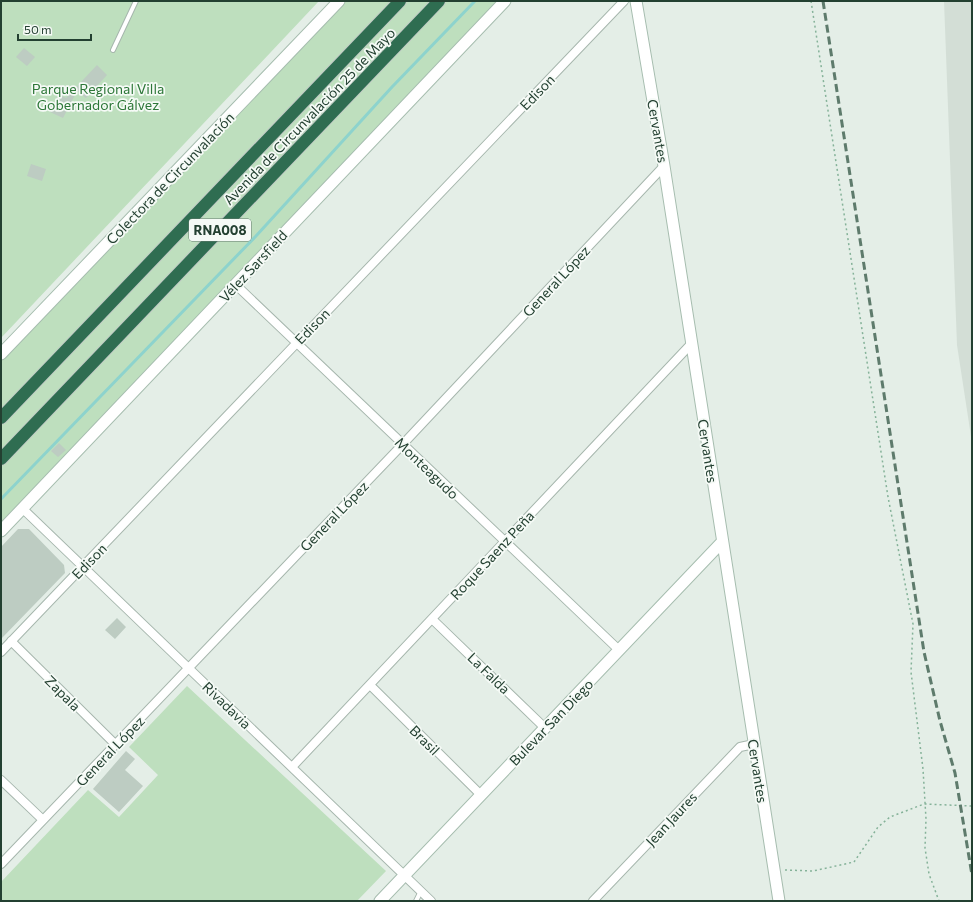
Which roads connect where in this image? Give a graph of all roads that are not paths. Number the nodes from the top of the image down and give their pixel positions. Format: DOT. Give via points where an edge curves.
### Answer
graph roads {
  1 [pos="136,1"];
  2 [pos="339,1"];
  3 [pos="400,1"];
  4 [pos="439,1"];
  5 [pos="505,1"];
  6 [pos="624,1"];
  7 [pos="636,1"];
  8 [pos="113,50"];
  9 [pos="664,166"];
  10 [pos="236,285"];
  11 [pos="296,343"];
  12 [pos="692,343"];
  13 [pos="1,354"];
  14 [pos="1,418"];
  15 [pos="403,444"];
  16 [pos="1,460"];
  17 [pos="23,509"];
  18 [pos="1,531"];
  19 [pos="505,542"];
  20 [pos="722,542"];
  21 [pos="83,566"];
  22 [pos="432,619"];
  23 [pos="11,642"];
  24 [pos="619,650"];
  25 [pos="1,652"];
  26 [pos="189,668"];
  27 [pos="370,685"];
  28 [pos="545,728"];
  29 [pos="754,744"];
  30 [pos="116,745"];
  31 [pos="292,767"];
  32 [pos="1,780"];
  33 [pos="481,795"];
  34 [pos="43,820"];
  35 [pos="1,864"];
  36 [pos="404,875"];
  37 [pos="421,892"];
  38 [pos="380,901"];
  39 [pos="416,901"];
  40 [pos="431,901"];
  41 [pos="593,901"];
  42 [pos="779,901"];
  1 -- 8 [label="lane"];
  2 -- 13 [label="street, Colectora de Circunvalación"];
  3 -- 14 [label="highway, Avenida de Circunvalación 25 de Mayo / RNA008"];
  4 -- 16 [label="highway, Avenida de Circunvalación 25 de Mayo / RNA008"];
  5 -- 10 [label="street, Vélez Sarsfield"];
  6 -- 11 [label="street, Edison"];
  7 -- 9 [label="street, Cervantes"];
  9 -- 12 [label="street, Cervantes"];
  9 -- 15 [label="street, General López"];
  10 -- 11 [label="street, Monteagudo"];
  10 -- 17 [label="street, Vélez Sarsfield"];
  11 -- 15 [label="street, Monteagudo"];
  11 -- 21 [label="street, Edison"];
  12 -- 19 [label="street, Roque Saenz Peña"];
  12 -- 20 [label="street, Cervantes"];
  15 -- 19 [label="street, Monteagudo"];
  15 -- 26 [label="street, General López"];
  17 -- 18 [label="street, Vélez Sarsfield"];
  17 -- 21 [label="street, Rivadavia"];
  19 -- 22 [label="street, Roque Saenz Peña"];
  19 -- 24 [label="street, Monteagudo"];
  20 -- 24 [label="street, Bulevar San Diego"];
  20 -- 29 [label="street, Cervantes"];
  21 -- 23 [label="street, Edison"];
  21 -- 26 [label="street, Rivadavia"];
  22 -- 27 [label="street, Roque Saenz Peña"];
  22 -- 28 [label="street, La Falda"];
  23 -- 25 [label="street, Edison"];
  23 -- 30 [label="street, Zapala"];
  24 -- 28 [label="street, Bulevar San Diego"];
  26 -- 30 [label="street, General López"];
  26 -- 31 [label="street, Rivadavia"];
  27 -- 31 [label="street, Roque Saenz Peña"];
  27 -- 33 [label="street, Brasil"];
  28 -- 33 [label="street, Bulevar San Diego"];
  29 -- 41 [label="street, Jean Jaures" via="740,747"];
  29 -- 42 [label="street, Cervantes"];
  30 -- 34 [label="street, General López"];
  31 -- 36 [label="street, Rivadavia"];
  32 -- 34 [label="street"];
  33 -- 36 [label="street, Bulevar San Diego"];
  34 -- 35 [label="street, General López"];
  36 -- 37 [label="street, Rivadavia"];
  36 -- 38 [label="street, Bulevar San Diego"];
  37 -- 39 [label="lane"];
  37 -- 40 [label="street, Rivadavia"];
}
